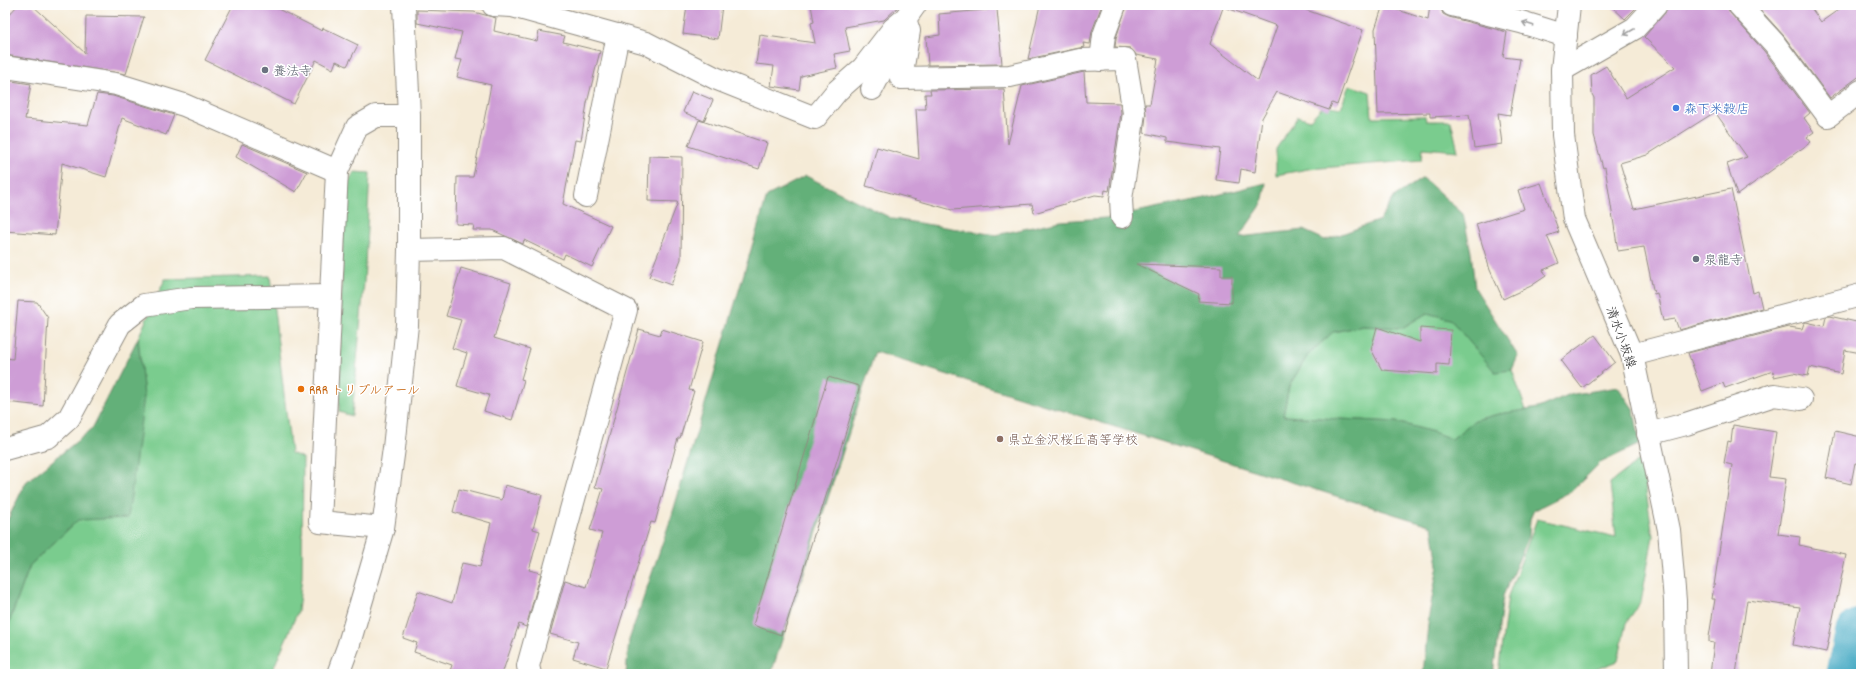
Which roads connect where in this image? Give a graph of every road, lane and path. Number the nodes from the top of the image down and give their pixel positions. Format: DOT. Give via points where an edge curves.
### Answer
graph roads {
  1 [pos="404,5"];
  2 [pos="493,5"];
  3 [pos="1114,5"];
  4 [pos="1452,5"];
  5 [pos="1569,5"];
  6 [pos="1656,5"];
  7 [pos="1739,5"];
  8 [pos="906,16"];
  9 [pos="618,35"];
  10 [pos="1566,36"];
  11 [pos="1101,60"];
  12 [pos="5,67"];
  13 [pos="1562,70"];
  14 [pos="872,89"];
  15 [pos="1861,91"];
  16 [pos="409,116"];
  17 [pos="337,171"];
  18 [pos="586,196"];
  19 [pos="1122,208"];
  20 [pos="409,250"];
  21 [pos="1861,295"];
  22 [pos="331,296"];
  23 [pos="1632,355"];
  24 [pos="1800,399"];
  25 [pos="1648,434"];
  26 [pos="5,450"];
  27 [pos="383,528"];
  28 [pos="338,674"];
  29 [pos="530,674"];
  30 [pos="1676,674"];
  1 -- 16 [label="street"];
  2 -- 9 [label="street" via="512,6"];
  3 -- 11 [label="street" via="1104,35"];
  10 -- 4 [label="street, one-way"];
  5 -- 10 [label="street, 清水小坂線"];
  6 -- 13 [label="street, one-way" via="1635,28"];
  7 -- 15 [label="street" via="1774,43 1828,116"];
  8 -- 9 [label="street" via="892,29 863,68 837,91 815,118 715,78 646,43"];
  8 -- 11 [label="street" via="909,31 901,78 1010,76 1080,60"];
  8 -- 14 [label="street"];
  9 -- 18 [label="street"];
  10 -- 13 [label="street, 清水小坂線"];
  11 -- 19 [label="street" via="1125,59 1134,113"];
  12 -- 17 [label="street" via="124,86 184,106"];
  13 -- 23 [label="street, 清水小坂線" via="1563,135 1574,219"];
  16 -- 17 [label="street" via="376,116 357,127"];
  16 -- 20 [label="street"];
  17 -- 22 [label="street"];
  20 -- 27 [label="street" via="407,326"];
  20 -- 29 [label="street" via="504,248 626,310 528,666"];
  21 -- 23 [label="street"];
  22 -- 26 [label="street" via="191,298 144,305 120,324 69,418 48,437"];
  22 -- 27 [label="street" via="320,522"];
  23 -- 25 [label="street, 清水小坂線"];
  24 -- 25 [label="street" via="1774,395"];
  25 -- 30 [label="street, 清水小坂線" via="1669,530 1675,601"];
  27 -- 28 [label="street"];
}
